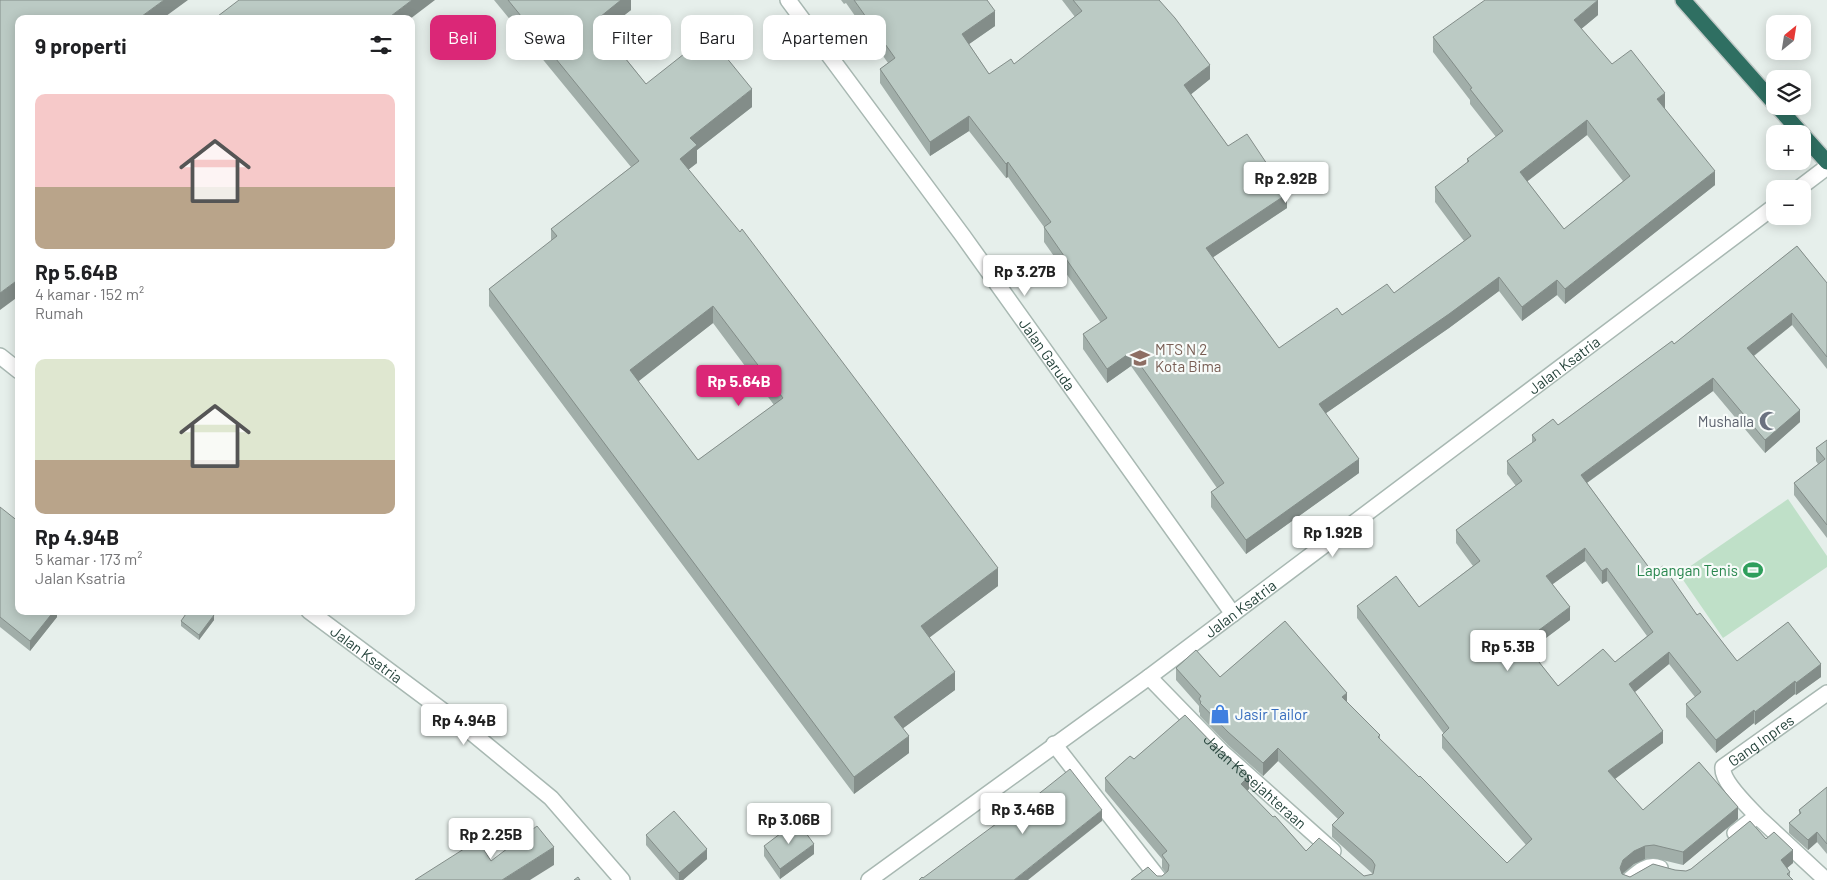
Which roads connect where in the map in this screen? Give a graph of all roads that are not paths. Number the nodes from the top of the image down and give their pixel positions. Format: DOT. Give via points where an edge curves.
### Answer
graph roads {
  1 [pos="788,0"];
  2 [pos="1683,0"];
  3 [pos="1766,94"];
  4 [pos="1785,115"];
  5 [pos="1794,125"];
  6 [pos="1811,144"];
  7 [pos="1827,162"];
  8 [pos="1827,167"];
  9 [pos="1810,180"];
  10 [pos="1766,213"];
  11 [pos="0,356"];
  12 [pos="15,369"];
  13 [pos="1234,614"];
  14 [pos="314,615"];
  15 [pos="1149,677"];
  16 [pos="1827,693"];
  17 [pos="1054,744"];
  18 [pos="1756,816"];
  19 [pos="1721,845"];
  20 [pos="1344,861"];
  21 [pos="1670,871"];
  22 [pos="622,880"];
  23 [pos="869,880"];
  24 [pos="1160,880"];
  25 [pos="1629,880"];
  26 [pos="1826,880"];
  1 -- 13 [label="street, Jalan Garuda" via="963,236"];
  2 -- 3 [label="highway"];
  4 -- 5 [label="highway"];
  6 -- 7 [label="highway"];
  8 -- 9 [label="street"];
  10 -- 13 [label="street, Jalan Ksatria"];
  11 -- 12 [label="street"];
  13 -- 15 [label="street, Jalan Ksatria"];
  14 -- 22 [label="street, Jalan Ksatria" via="466,728 551,798"];
  15 -- 17 [label="street, Jalan Ksatria"];
  15 -- 20 [label="street, Jalan Kesejahteraan" via="1222,752"];
  16 -- 18 [label="street, Gang Inpres" via="1723,767 1729,784"];
  17 -- 23 [label="street, Jalan Ksatria"];
  17 -- 24 [label="street"];
  18 -- 19 [label="street"];
  18 -- 26 [label="street"];
  21 -- 25 [label="street" via="1648,867"];
}
